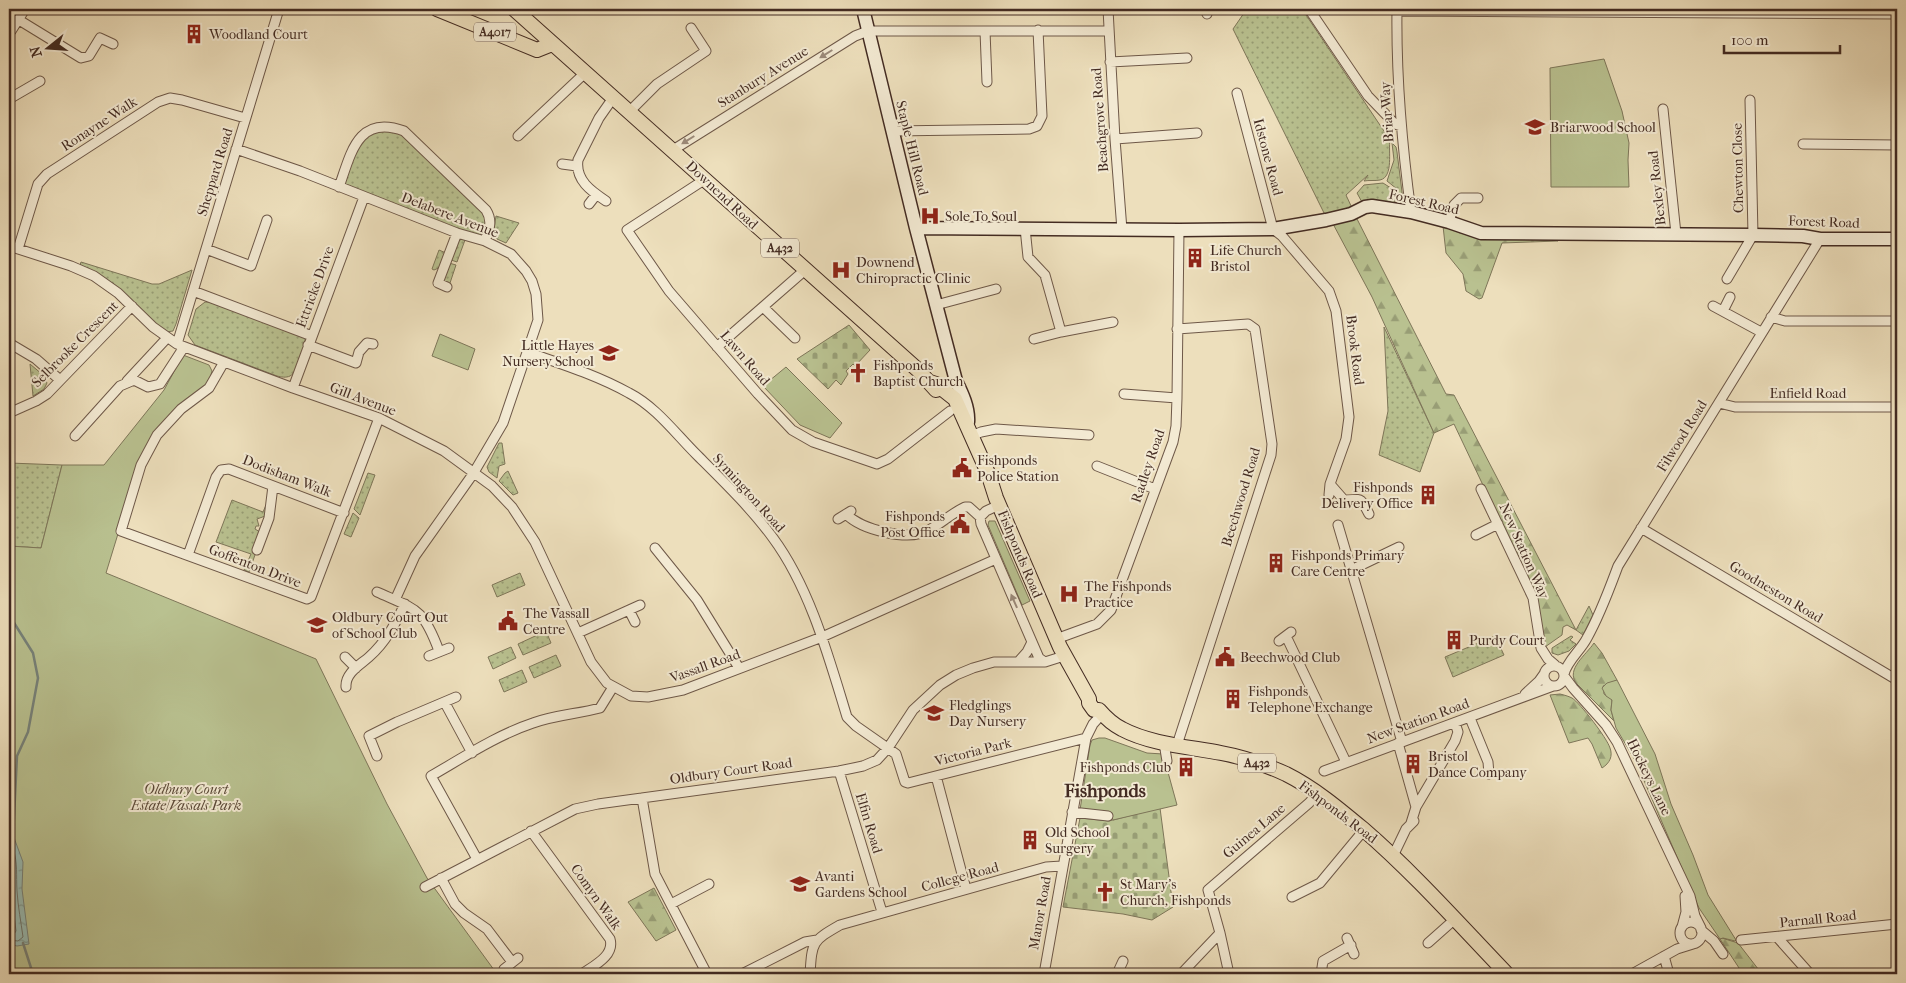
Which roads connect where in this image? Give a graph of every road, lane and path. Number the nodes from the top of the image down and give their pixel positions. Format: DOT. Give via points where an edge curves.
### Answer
graph roads {
  1 [pos="25,9"];
  2 [pos="279,9"];
  3 [pos="437,9"];
  4 [pos="514,9"];
  5 [pos="863,9"];
  6 [pos="1108,9"];
  7 [pos="1309,9"];
  8 [pos="1397,10"];
  9 [pos="1574,10"];
  10 [pos="1897,14"];
  11 [pos="19,20"];
  12 [pos="691,28"];
  13 [pos="1038,30"];
  14 [pos="1109,30"];
  15 [pos="868,31"];
  16 [pos="985,31"];
  17 [pos="10,32"];
  18 [pos="113,44"];
  19 [pos="552,44"];
  20 [pos="75,54"];
  21 [pos="1187,58"];
  22 [pos="1110,62"];
  23 [pos="69,63"];
  24 [pos="585,73"];
  25 [pos="40,81"];
  26 [pos="987,82"];
  27 [pos="1237,93"];
  28 [pos="613,98"];
  29 [pos="9,99"];
  30 [pos="1750,100"];
  31 [pos="1663,109"];
  32 [pos="630,112"];
  33 [pos="245,118"];
  34 [pos="1401,126"];
  35 [pos="892,131"];
  36 [pos="1197,133"];
  37 [pos="518,136"];
  38 [pos="1114,139"];
  39 [pos="1803,144"];
  40 [pos="1897,145"];
  41 [pos="236,149"];
  42 [pos="673,150"];
  43 [pos="562,164"];
  44 [pos="577,166"];
  45 [pos="704,180"];
  46 [pos="339,187"];
  47 [pos="596,194"];
  48 [pos="364,197"];
  49 [pos="1478,198"];
  50 [pos="606,201"];
  51 [pos="589,204"];
  52 [pos="1411,212"];
  53 [pos="267,220"];
  54 [pos="1449,222"];
  55 [pos="916,228"];
  56 [pos="1025,228"];
  57 [pos="1273,229"];
  58 [pos="1122,230"];
  59 [pos="1178,230"];
  60 [pos="457,233"];
  61 [pos="1676,234"];
  62 [pos="1753,235"];
  63 [pos="1820,239"];
  64 [pos="1897,239"];
  65 [pos="485,241"];
  66 [pos="9,246"];
  67 [pos="18,249"];
  68 [pos="206,249"];
  69 [pos="805,270"];
  70 [pos="1727,279"];
  71 [pos="438,284"];
  72 [pos="996,289"];
  73 [pos="192,291"];
  74 [pos="1730,297"];
  75 [pos="936,305"];
  76 [pos="132,306"];
  77 [pos="1713,306"];
  78 [pos="763,307"];
  79 [pos="1723,311"];
  80 [pos="1771,317"];
  81 [pos="1897,321"];
  82 [pos="1113,322"];
  83 [pos="1177,329"];
  84 [pos="1061,332"];
  85 [pos="1762,332"];
  86 [pos="167,338"];
  87 [pos="796,338"];
  88 [pos="1034,339"];
  89 [pos="310,340"];
  90 [pos="9,343"];
  91 [pos="373,344"];
  92 [pos="180,346"];
  93 [pos="717,346"];
  94 [pos="527,352"];
  95 [pos="224,362"];
  96 [pos="60,380"];
  97 [pos="127,381"];
  98 [pos="956,381"];
  99 [pos="293,388"];
  100 [pos="1124,394"];
  101 [pos="1177,398"];
  102 [pos="1719,403"];
  103 [pos="953,405"];
  104 [pos="1897,407"];
  105 [pos="9,413"];
  106 [pos="379,418"];
  107 [pos="970,432"];
  108 [pos="1089,435"];
  109 [pos="75,436"];
  110 [pos="1097,466"];
  111 [pos="473,474"];
  112 [pos="1330,484"];
  113 [pos="273,486"];
  114 [pos="1155,489"];
  115 [pos="1481,489"];
  116 [pos="1329,495"];
  117 [pos="999,505"];
  118 [pos="344,513"];
  119 [pos="1369,514"];
  120 [pos="845,515"];
  121 [pos="980,517"];
  122 [pos="1498,524"];
  123 [pos="1338,525"];
  124 [pos="1640,528"];
  125 [pos="1476,535"];
  126 [pos="1399,547"];
  127 [pos="655,548"];
  128 [pos="257,550"];
  129 [pos="188,555"];
  130 [pos="996,559"];
  131 [pos="1351,570"];
  132 [pos="376,592"];
  133 [pos="395,600"];
  134 [pos="405,604"];
  135 [pos="640,605"];
  136 [pos="629,610"];
  137 [pos="634,622"];
  138 [pos="1537,625"];
  139 [pos="578,633"];
  140 [pos="1285,636"];
  141 [pos="822,637"];
  142 [pos="1056,639"];
  143 [pos="1032,642"];
  144 [pos="449,648"];
  145 [pos="439,651"];
  146 [pos="1578,654"];
  147 [pos="429,656"];
  148 [pos="1064,656"];
  149 [pos="345,657"];
  150 [pos="1019,661"];
  151 [pos="1045,662"];
  152 [pos="1555,665"];
  153 [pos="356,668"];
  154 [pos="738,668"];
  155 [pos="1544,673"];
  156 [pos="1564,675"];
  157 [pos="1897,680"];
  158 [pos="1556,685"];
  159 [pos="346,687"];
  160 [pos="613,688"];
  161 [pos="456,697"];
  162 [pos="1521,698"];
  163 [pos="1583,699"];
  164 [pos="445,703"];
  165 [pos="1100,712"];
  166 [pos="1470,718"];
  167 [pos="1455,723"];
  168 [pos="1086,738"];
  169 [pos="1400,742"];
  170 [pos="1171,744"];
  171 [pos="888,748"];
  172 [pos="472,753"];
  173 [pos="377,756"];
  174 [pos="1168,762"];
  175 [pos="1346,762"];
  176 [pos="839,770"];
  177 [pos="1324,771"];
  178 [pos="1489,774"];
  179 [pos="936,776"];
  180 [pos="1318,794"];
  181 [pos="642,798"];
  182 [pos="1416,807"];
  183 [pos="1072,812"];
  184 [pos="1108,816"];
  185 [pos="1364,830"];
  186 [pos="531,831"];
  187 [pos="1393,856"];
  188 [pos="477,859"];
  189 [pos="1062,866"];
  190 [pos="1680,874"];
  191 [pos="441,878"];
  192 [pos="709,884"];
  193 [pos="425,887"];
  194 [pos="966,889"];
  195 [pos="1292,897"];
  196 [pos="671,904"];
  197 [pos="882,912"];
  198 [pos="1455,919"];
  199 [pos="1897,924"];
  200 [pos="1701,929"];
  201 [pos="1681,930"];
  202 [pos="1220,932"];
  203 [pos="1777,937"];
  204 [pos="817,940"];
  205 [pos="1741,940"];
  206 [pos="1428,943"];
  207 [pos="1695,943"];
  208 [pos="1351,946"];
  209 [pos="1664,956"];
  210 [pos="1122,961"];
  211 [pos="504,969"];
  212 [pos="580,972"];
  213 [pos="707,974"];
  214 [pos="742,974"];
  215 [pos="810,974"];
  216 [pos="1044,974"];
  217 [pos="1117,974"];
  218 [pos="1181,974"];
  219 [pos="1229,974"];
  220 [pos="1321,974"];
  221 [pos="1507,974"];
  222 [pos="1632,974"];
  223 [pos="1669,974"];
  224 [pos="1810,974"];
  1 -- 11 [label="street"];
  2 -- 33 [label="street, Sheppard Road"];
  3 -- 19 [label="main road, A4017" via="537,50"];
  4 -- 19 [label="main road, Downend Road / A432"];
  5 -- 15 [label="main road, Staple Hill Road"];
  6 -- 14 [label="street, Beachgrove Road"];
  7 -- 34 [label="street" via="1368,96 1395,124"];
  8 -- 9 [label="street"];
  8 -- 34 [label="street, Briar Way"];
  9 -- 10 [label="street"];
  11 -- 17 [label="street"];
  11 -- 20 [label="street"];
  12 -- 32 [label="street" via="706,51 657,84"];
  13 -- 14 [label="street"];
  13 -- 16 [label="street"];
  13 -- 35 [label="street" via="1042,116 1037,126 1029,129"];
  14 -- 22 [label="street, Beachgrove Road"];
  15 -- 16 [label="street"];
  15 -- 35 [label="main road, Staple Hill Road"];
  15 -- 42 [label="street, Stanbury Avenue, one-way" via="855,36"];
  16 -- 26 [label="street"];
  18 -- 20 [label="street" via="100,38 89,56 81,58"];
  19 -- 24 [label="main road, Downend Road / A432"];
  20 -- 23 [label="street"];
  21 -- 22 [label="street"];
  22 -- 38 [label="street, Beachgrove Road"];
  24 -- 28 [label="main road, Downend Road / A432"];
  24 -- 37 [label="street"];
  25 -- 29 [label="street"];
  27 -- 57 [label="street, Idstone Road"];
  28 -- 32 [label="main road, Downend Road / A432"];
  28 -- 44 [label="street" via="599,118"];
  30 -- 62 [label="street, Chewton Close"];
  31 -- 61 [label="street, Bexley Road"];
  32 -- 42 [label="main road, Downend Road / A432"];
  33 -- 41 [label="street, Sheppard Road"];
  33 -- 67 [label="street, Ronayne Walk" via="182,100 170,98 158,102 42,179"];
  34 -- 52 [label="street, Briar Way"];
  35 -- 55 [label="main road, Staple Hill Road"];
  36 -- 38 [label="street"];
  38 -- 58 [label="street, Beachgrove Road"];
  39 -- 40 [label="street"];
  41 -- 46 [label="street, Delabere Avenue"];
  41 -- 68 [label="street, Sheppard Road"];
  42 -- 45 [label="main road, Downend Road / A432"];
  43 -- 44 [label="street"];
  44 -- 47 [label="street" via="578,175"];
  45 -- 69 [label="main road, Downend Road / A432"];
  45 -- 93 [label="street, Lawn Road" via="627,230 669,291"];
  46 -- 48 [label="street, Delabere Avenue"];
  46 -- 65 [label="street" via="351,151 361,136 379,127 404,131 490,215"];
  47 -- 50 [label="street"];
  47 -- 51 [label="street"];
  48 -- 60 [label="street, Delabere Avenue"];
  48 -- 89 [label="street, Ettricke Drive"];
  49 -- 54 [label="street" via="1461,198 1454,205"];
  52 -- 54 [label="main road, Forest Road"];
  52 -- 57 [label="main road, Forest Road" via="1365,207 1351,214"];
  53 -- 68 [label="street" via="251,266"];
  54 -- 61 [label="main road, Forest Road" via="1481,233"];
  55 -- 56 [label="main road, Forest Road"];
  55 -- 75 [label="main road, Staple Hill Road"];
  56 -- 58 [label="main road, Forest Road"];
  56 -- 84 [label="street" via="1028,257 1045,275"];
  57 -- 59 [label="main road, Forest Road"];
  57 -- 112 [label="street, Brook Road" via="1329,292 1336,311 1350,417"];
  58 -- 59 [label="main road, Forest Road"];
  59 -- 83 [label="street, Radley Road"];
  60 -- 65 [label="street, Delabere Avenue"];
  60 -- 71 [label="street"];
  61 -- 62 [label="main road, Forest Road"];
  62 -- 63 [label="main road, Forest Road"];
  62 -- 70 [label="street"];
  63 -- 64 [label="main road, Forest Road"];
  63 -- 80 [label="street, Filwood Road"];
  65 -- 94 [label="street, Delabere Avenue" via="511,254 532,281 538,320"];
  66 -- 67 [label="street, Gill Avenue"];
  67 -- 76 [label="street, Gill Avenue" via="94,276"];
  68 -- 73 [label="street, Sheppard Road"];
  69 -- 78 [label="street"];
  69 -- 103 [label="main road, Downend Road / A432" via="936,384"];
  72 -- 75 [label="street"];
  73 -- 89 [label="street"];
  73 -- 92 [label="street, Sheppard Road"];
  74 -- 79 [label="street"];
  75 -- 98 [label="main road, Staple Hill Road"];
  76 -- 86 [label="street, Gill Avenue"];
  76 -- 96 [label="street, Selbrooke Crescent"];
  77 -- 79 [label="street"];
  78 -- 87 [label="street"];
  78 -- 93 [label="street"];
  79 -- 85 [label="street"];
  80 -- 81 [label="street" via="1785,321"];
  80 -- 85 [label="street, Filwood Road"];
  82 -- 84 [label="street"];
  83 -- 101 [label="street, Radley Road"];
  83 -- 170 [label="street, Beechwood Road" via="1248,324 1255,329 1272,444"];
  84 -- 88 [label="street"];
  85 -- 102 [label="street, Filwood Road"];
  86 -- 92 [label="street, Gill Avenue"];
  86 -- 97 [label="street"];
  89 -- 91 [label="street" via="356,363 359,352 367,343"];
  89 -- 99 [label="street, Ettricke Drive"];
  90 -- 96 [label="street" via="36,358"];
  92 -- 95 [label="street, Gill Avenue"];
  92 -- 97 [label="street, Sheppard Road" via="160,384 148,387 134,380"];
  93 -- 103 [label="street, Lawn Road" via="792,430 813,442 877,464 888,459"];
  94 -- 111 [label="street, Delabere Avenue" via="503,423"];
  94 -- 141 [label="street, Symington Road" via="612,384 650,406 774,539 792,570"];
  95 -- 99 [label="street, Gill Avenue"];
  95 -- 129 [label="street, Goffenton Drive" via="208,388 181,409 157,435 141,465 120,534"];
  96 -- 105 [label="street, Selbrooke Crescent" via="47,394"];
  97 -- 109 [label="street"];
  98 -- 103 [label="main road, Staple Hill Road"];
  98 -- 107 [label="main road, Staple Hill Road" via="969,415"];
  99 -- 106 [label="street, Gill Avenue"];
  100 -- 101 [label="street"];
  101 -- 114 [label="street, Radley Road" via="1173,442"];
  102 -- 104 [label="street, Enfield Road" via="1735,407"];
  102 -- 124 [label="street, Filwood Road"];
  103 -- 107 [label="main road, Fishponds Road / A432" via="960,427"];
  106 -- 111 [label="street, Gill Avenue" via="444,451"];
  106 -- 118 [label="street, Goffenton Drive"];
  107 -- 108 [label="street" via="996,429"];
  107 -- 117 [label="main road, Fishponds Road / A432"];
  110 -- 114 [label="street"];
  111 -- 133 [label="street, Delabere Avenue" via="415,556"];
  111 -- 139 [label="street, Gill Avenue" via="492,486 535,542"];
  112 -- 116 [label="street, Brook Road"];
  112 -- 119 [label="street" via="1344,500 1361,500"];
  113 -- 118 [label="street, Dodisham Walk"];
  113 -- 128 [label="street" via="269,518"];
  113 -- 129 [label="street, Dodisham Walk" via="230,469 221,470"];
  114 -- 142 [label="street, Radley Road" via="1111,610 1097,624"];
  115 -- 122 [label="street, New Station Way"];
  117 -- 121 [label="street"];
  117 -- 142 [label="main road, Fishponds Road / A432"];
  118 -- 129 [label="street, Goffenton Drive" via="311,597 307,599"];
  120 -- 121 [label="street" via="864,526 908,536 929,531 965,507"];
  121 -- 130 [label="street"];
  122 -- 125 [label="street"];
  122 -- 138 [label="street, New Station Way" via="1533,598"];
  123 -- 131 [label="street"];
  124 -- 146 [label="street, Filwood Road" via="1618,566 1600,612"];
  124 -- 157 [label="street, Goodneston Road"];
  126 -- 131 [label="street"];
  127 -- 154 [label="street" via="697,600"];
  130 -- 141 [label="street, Vassall Road"];
  143 -- 130 [label="street, one-way"];
  131 -- 169 [label="street"];
  132 -- 133 [label="street"];
  133 -- 134 [label="street"];
  134 -- 145 [label="street" via="424,617"];
  134 -- 153 [label="street" via="379,648"];
  135 -- 136 [label="street"];
  136 -- 137 [label="street"];
  136 -- 139 [label="street"];
  138 -- 152 [label="street, New Station Way" via="1541,648"];
  138 -- 155 [label="street, New Station Way"];
  139 -- 160 [label="street, Gill Avenue" via="592,662"];
  140 -- 175 [label="street"];
  141 -- 154 [label="street, Vassall Road"];
  141 -- 171 [label="street, Symington Road" via="847,717"];
  142 -- 148 [label="main road, Fishponds Road / A432"];
  143 -- 150 [label="street"];
  143 -- 151 [label="street" via="1039,658"];
  144 -- 145 [label="street"];
  145 -- 147 [label="street"];
  146 -- 152 [label="street"];
  146 -- 156 [label="street, Filwood Road" via="1566,666"];
  148 -- 151 [label="street, Oldbury Court Road"];
  148 -- 165 [label="main road, Fishponds Road / A432" via="1089,699 1088,703"];
  149 -- 153 [label="street"];
  150 -- 151 [label="street, Oldbury Court Road"];
  150 -- 171 [label="street, Oldbury Court Road" via="994,662 972,668 940,685 913,710"];
  152 -- 155 [label="street"];
  152 -- 156 [label="street"];
  153 -- 159 [label="street" via="346,681"];
  154 -- 160 [label="street, Vassall Road" via="666,695 631,696"];
  155 -- 158 [label="street" via="1546,682"];
  155 -- 162 [label="street, New Station Road"];
  156 -- 158 [label="street"];
  156 -- 163 [label="street, Hockeys Lane"];
  158 -- 162 [label="street, New Station Road"];
  158 -- 163 [label="street, Hockeys Lane"];
  160 -- 172 [label="street" via="600,708 534,722"];
  161 -- 164 [label="street"];
  162 -- 166 [label="street, New Station Road"];
  163 -- 190 [label="street, Hockeys Lane" via="1609,728 1625,756"];
  164 -- 172 [label="street"];
  164 -- 173 [label="street" via="369,736"];
  165 -- 168 [label="street, Manor Road"];
  165 -- 170 [label="main road, Fishponds Road / A432" via="1122,729"];
  166 -- 167 [label="street, New Station Road"];
  166 -- 178 [label="street" via="1488,762"];
  167 -- 169 [label="street, New Station Road"];
  167 -- 182 [label="street" via="1458,732 1455,740"];
  168 -- 179 [label="street, Victoria Park"];
  168 -- 183 [label="street, Manor Road"];
  169 -- 175 [label="street, New Station Road"];
  169 -- 182 [label="street"];
  170 -- 174 [label="street"];
  170 -- 180 [label="main road, Fishponds Road / A432" via="1240,757 1285,774"];
  171 -- 176 [label="street, Oldbury Court Road" via="877,760"];
  171 -- 179 [label="street, Victoria Park" via="898,758 905,782"];
  172 -- 188 [label="street" via="431,776"];
  175 -- 177 [label="street, New Station Road"];
  176 -- 181 [label="street, Oldbury Court Road"];
  176 -- 197 [label="street, Elfin Road"];
  179 -- 194 [label="street"];
  180 -- 185 [label="main road, Fishponds Road / A432"];
  180 -- 202 [label="street, Guinea Lane" via="1208,890"];
  181 -- 186 [label="street, Oldbury Court Road" via="575,809"];
  181 -- 196 [label="street" via="655,874"];
  182 -- 187 [label="street" via="1413,822"];
  183 -- 184 [label="street"];
  183 -- 189 [label="street, Manor Road"];
  185 -- 187 [label="main road, Fishponds Road / A432"];
  185 -- 195 [label="street" via="1320,883"];
  186 -- 188 [label="street, Oldbury Court Road"];
  186 -- 212 [label="street, Comyn Walk" via="610,939 607,954"];
  187 -- 198 [label="main road, Fishponds Road / A432"];
  188 -- 191 [label="street, Oldbury Court Road"];
  189 -- 194 [label="street, College Road" via="1046,866"];
  189 -- 216 [label="street, Manor Road"];
  190 -- 200 [label="street, Hockeys Lane"];
  190 -- 201 [label="street, Hockeys Lane" via="1686,904 1686,918"];
  191 -- 193 [label="street, Oldbury Court Road"];
  191 -- 211 [label="street" via="455,904 489,931 515,960"];
  192 -- 196 [label="street"];
  194 -- 197 [label="street, College Road"];
  196 -- 213 [label="street"];
  197 -- 204 [label="street, College Road" via="840,925"];
  198 -- 206 [label="street"];
  198 -- 221 [label="main road, Fishponds Road / A432"];
  199 -- 203 [label="street, Parnall Road"];
  200 -- 201 [label="street" via="1691,922"];
  200 -- 207 [label="street" via="1701,937"];
  200 -- 207 [label="street" via="1723,954 1710,944"];
  201 -- 207 [label="street" via="1685,941"];
  201 -- 209 [label="street, Hockeys Lane" via="1675,945"];
  202 -- 218 [label="street"];
  202 -- 219 [label="street"];
  203 -- 205 [label="street, Parnall Road"];
  203 -- 224 [label="street"];
  204 -- 214 [label="street, College Road" via="805,942"];
  204 -- 215 [label="street" via="811,953"];
  207 -- 209 [label="street, Hockeys Lane"];
  208 -- 220 [label="street" via="1323,961"];
  209 -- 222 [label="street, Hockeys Lane"];
  209 -- 223 [label="street"];
  210 -- 217 [label="street"];
}
